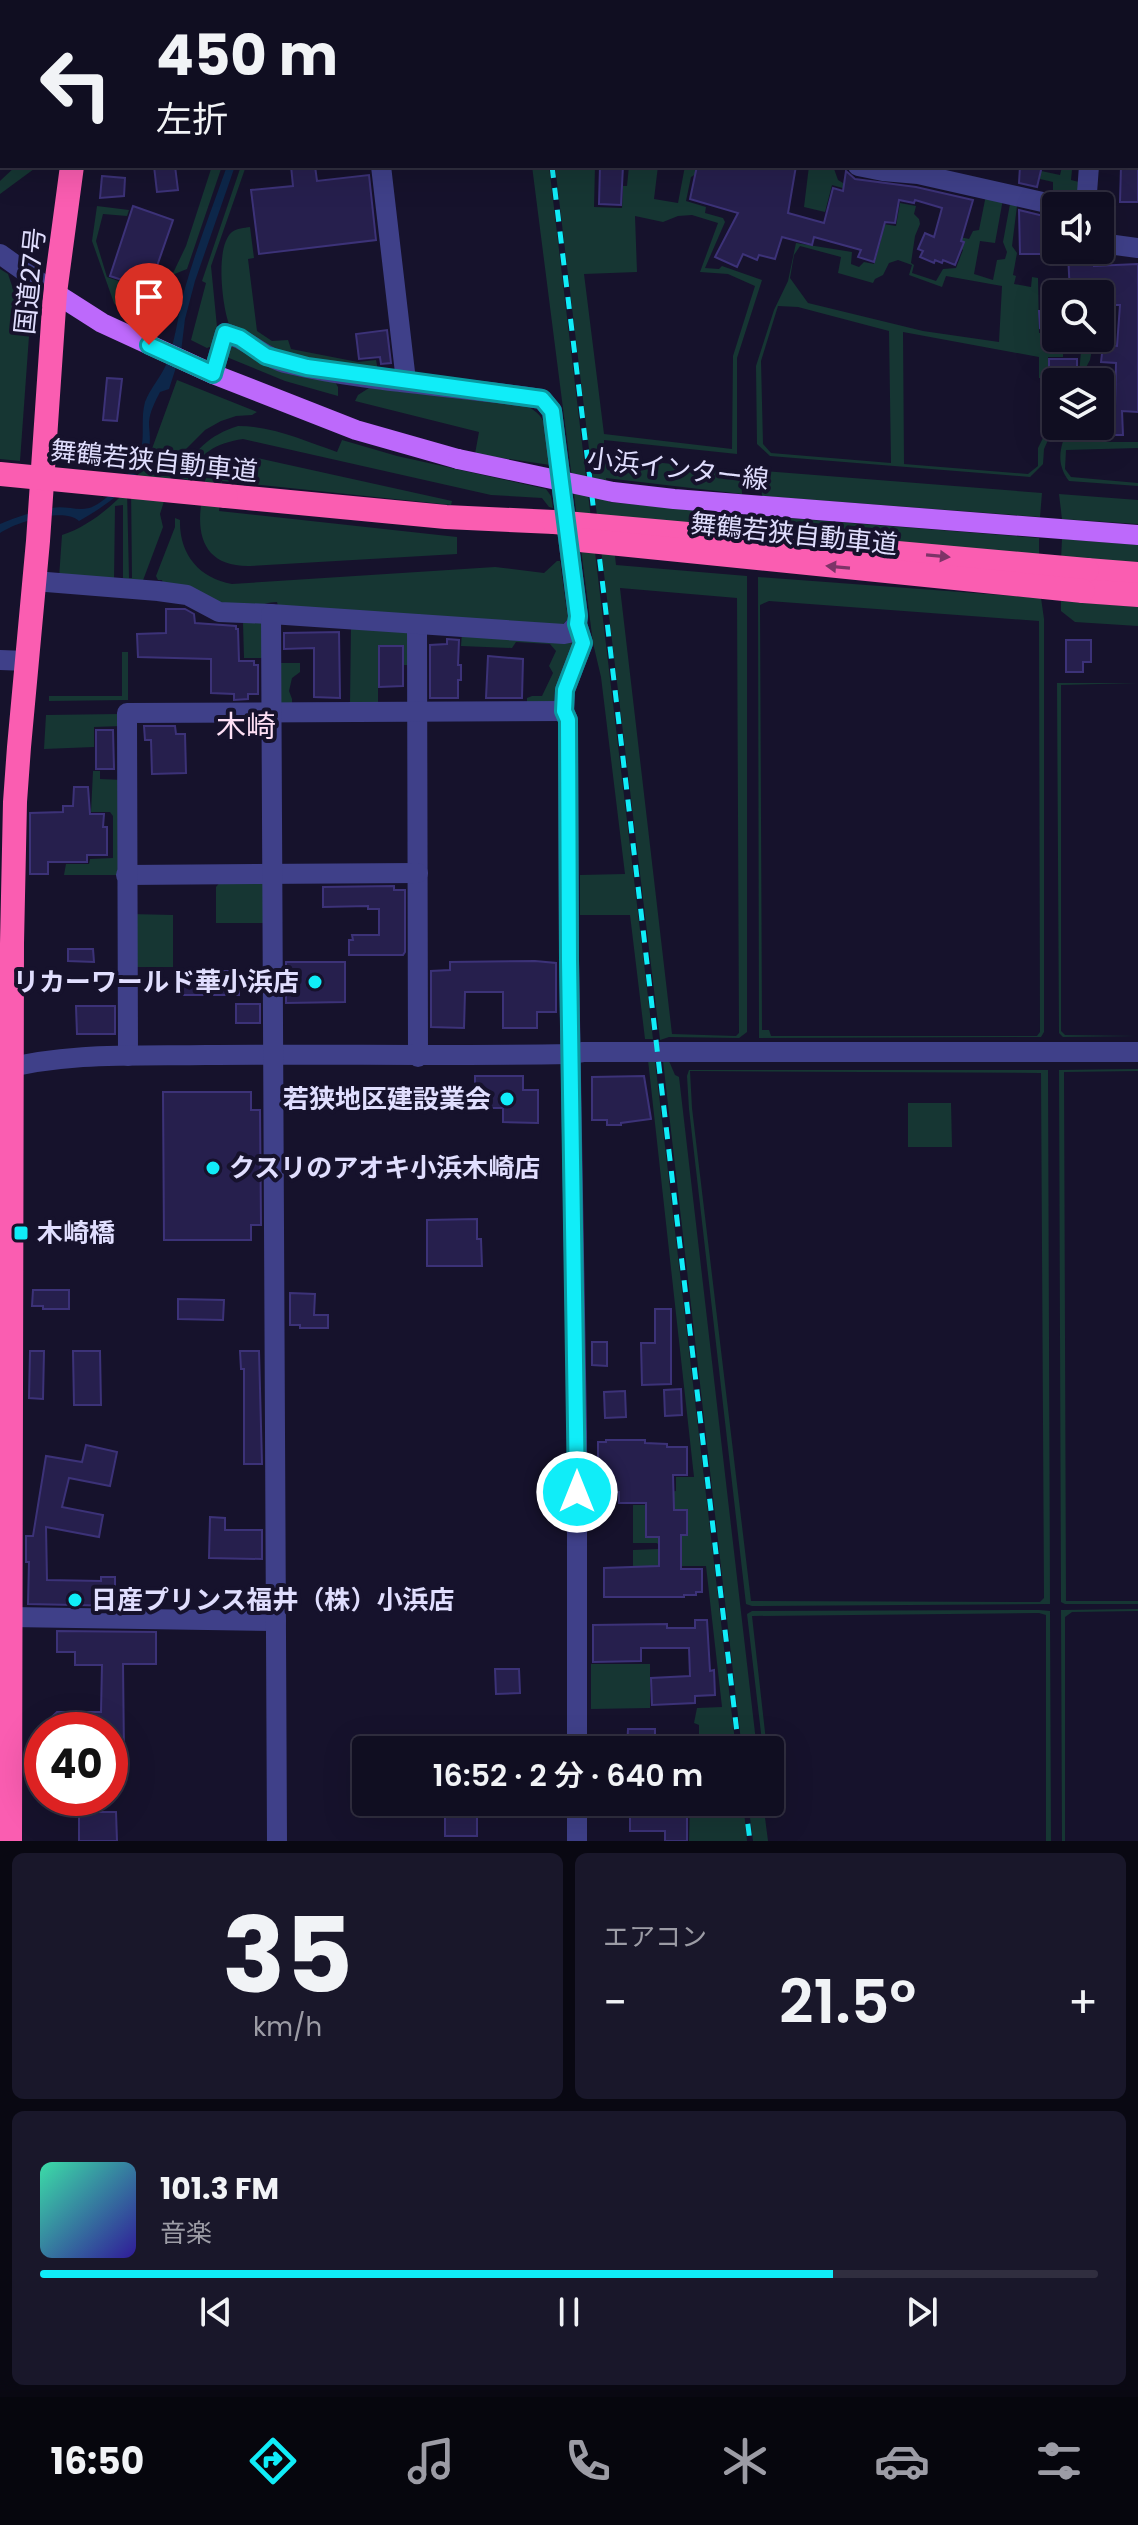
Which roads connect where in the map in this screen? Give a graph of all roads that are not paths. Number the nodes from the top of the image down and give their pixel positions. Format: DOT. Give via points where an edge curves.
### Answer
graph roads {
  1 [pos="72,168"];
  2 [pos="381,168"];
  3 [pos="868,168"];
  4 [pos="1089,168"];
  5 [pos="1087,192"];
  6 [pos="1042,202"];
  7 [pos="1114,245"];
  8 [pos="1138,248"];
  9 [pos="0,254"];
  10 [pos="55,293"];
  11 [pos="213,374"];
  12 [pos="406,381"];
  13 [pos="0,474"];
  14 [pos="554,529"];
  15 [pos="1138,535"];
  16 [pos="1138,574"];
  17 [pos="34,581"];
  18 [pos="1138,595"];
  19 [pos="271,614"];
  20 [pos="417,624"];
  21 [pos="577,624"];
  22 [pos="0,660"];
  23 [pos="27,661"];
  24 [pos="417,711"];
  25 [pos="564,711"];
  26 [pos="272,712"];
  27 [pos="418,873"];
  28 [pos="126,875"];
  29 [pos="273,875"];
  30 [pos="1138,1052"];
  31 [pos="570,1054"];
  32 [pos="273,1055"];
  33 [pos="128,1056"];
  34 [pos="418,1057"];
  35 [pos="7,1068"];
  36 [pos="6,1170"];
  37 [pos="276,1621"];
  38 [pos="7,1623"];
  39 [pos="577,1736"];
  40 [pos="577,1816"];
  41 [pos="10,1841"];
  42 [pos="277,1841"];
  43 [pos="577,1841"];
  1 -- 10 [label="highway, 国道27号"];
  2 -- 12 [label="street"];
  3 -- 6 [label="street"];
  4 -- 5 [label="street"];
  7 -- 8 [label="street"];
  9 -- 10 [label="street"];
  10 -- 11 [label="main road, 小浜インター線" via="102,323"];
  10 -- 17 [label="highway, 国道27号"];
  11 -- 12 [label="street" via="225,333 283,362"];
  11 -- 15 [label="main road, 小浜インター線, bridge" via="356,430 458,459 613,492"];
  12 -- 21 [label="street" via="542,399 552,411"];
  13 -- 14 [label="highway, 舞鶴若狭自動車道, bridge"];
  14 -- 16 [label="highway, 舞鶴若狭自動車道, one-way, bridge"];
  18 -- 14 [label="highway, 舞鶴若狭自動車道, one-way, bridge" via="702,554"];
  17 -- 19 [label="street" via="187,595 219,612"];
  17 -- 23 [label="highway, 国道27号"];
  19 -- 20 [label="street"];
  19 -- 26 [label="street"];
  20 -- 21 [label="street" via="564,634"];
  20 -- 24 [label="street"];
  21 -- 25 [label="street" via="583,643 565,690"];
  22 -- 23 [label="street"];
  23 -- 35 [label="highway, 国道27号" via="15,802"];
  24 -- 25 [label="street"];
  24 -- 26 [label="street"];
  24 -- 27 [label="street"];
  25 -- 31 [label="street"];
  26 -- 28 [label="street" via="127,713"];
  26 -- 29 [label="street"];
  27 -- 29 [label="street"];
  27 -- 34 [label="street"];
  28 -- 29 [label="street"];
  28 -- 33 [label="street"];
  29 -- 32 [label="street"];
  30 -- 31 [label="street"];
  31 -- 34 [label="street"];
  31 -- 39 [label="street"];
  32 -- 33 [label="street"];
  32 -- 34 [label="street"];
  32 -- 37 [label="street"];
  33 -- 35 [label="street" via="63,1058"];
  35 -- 36 [label="highway, 国道27号"];
  36 -- 38 [label="highway, 国道27号"];
  37 -- 38 [label="street"];
  37 -- 42 [label="street"];
  38 -- 41 [label="highway, 国道27号"];
  40 -- 43 [label="street"];
}
